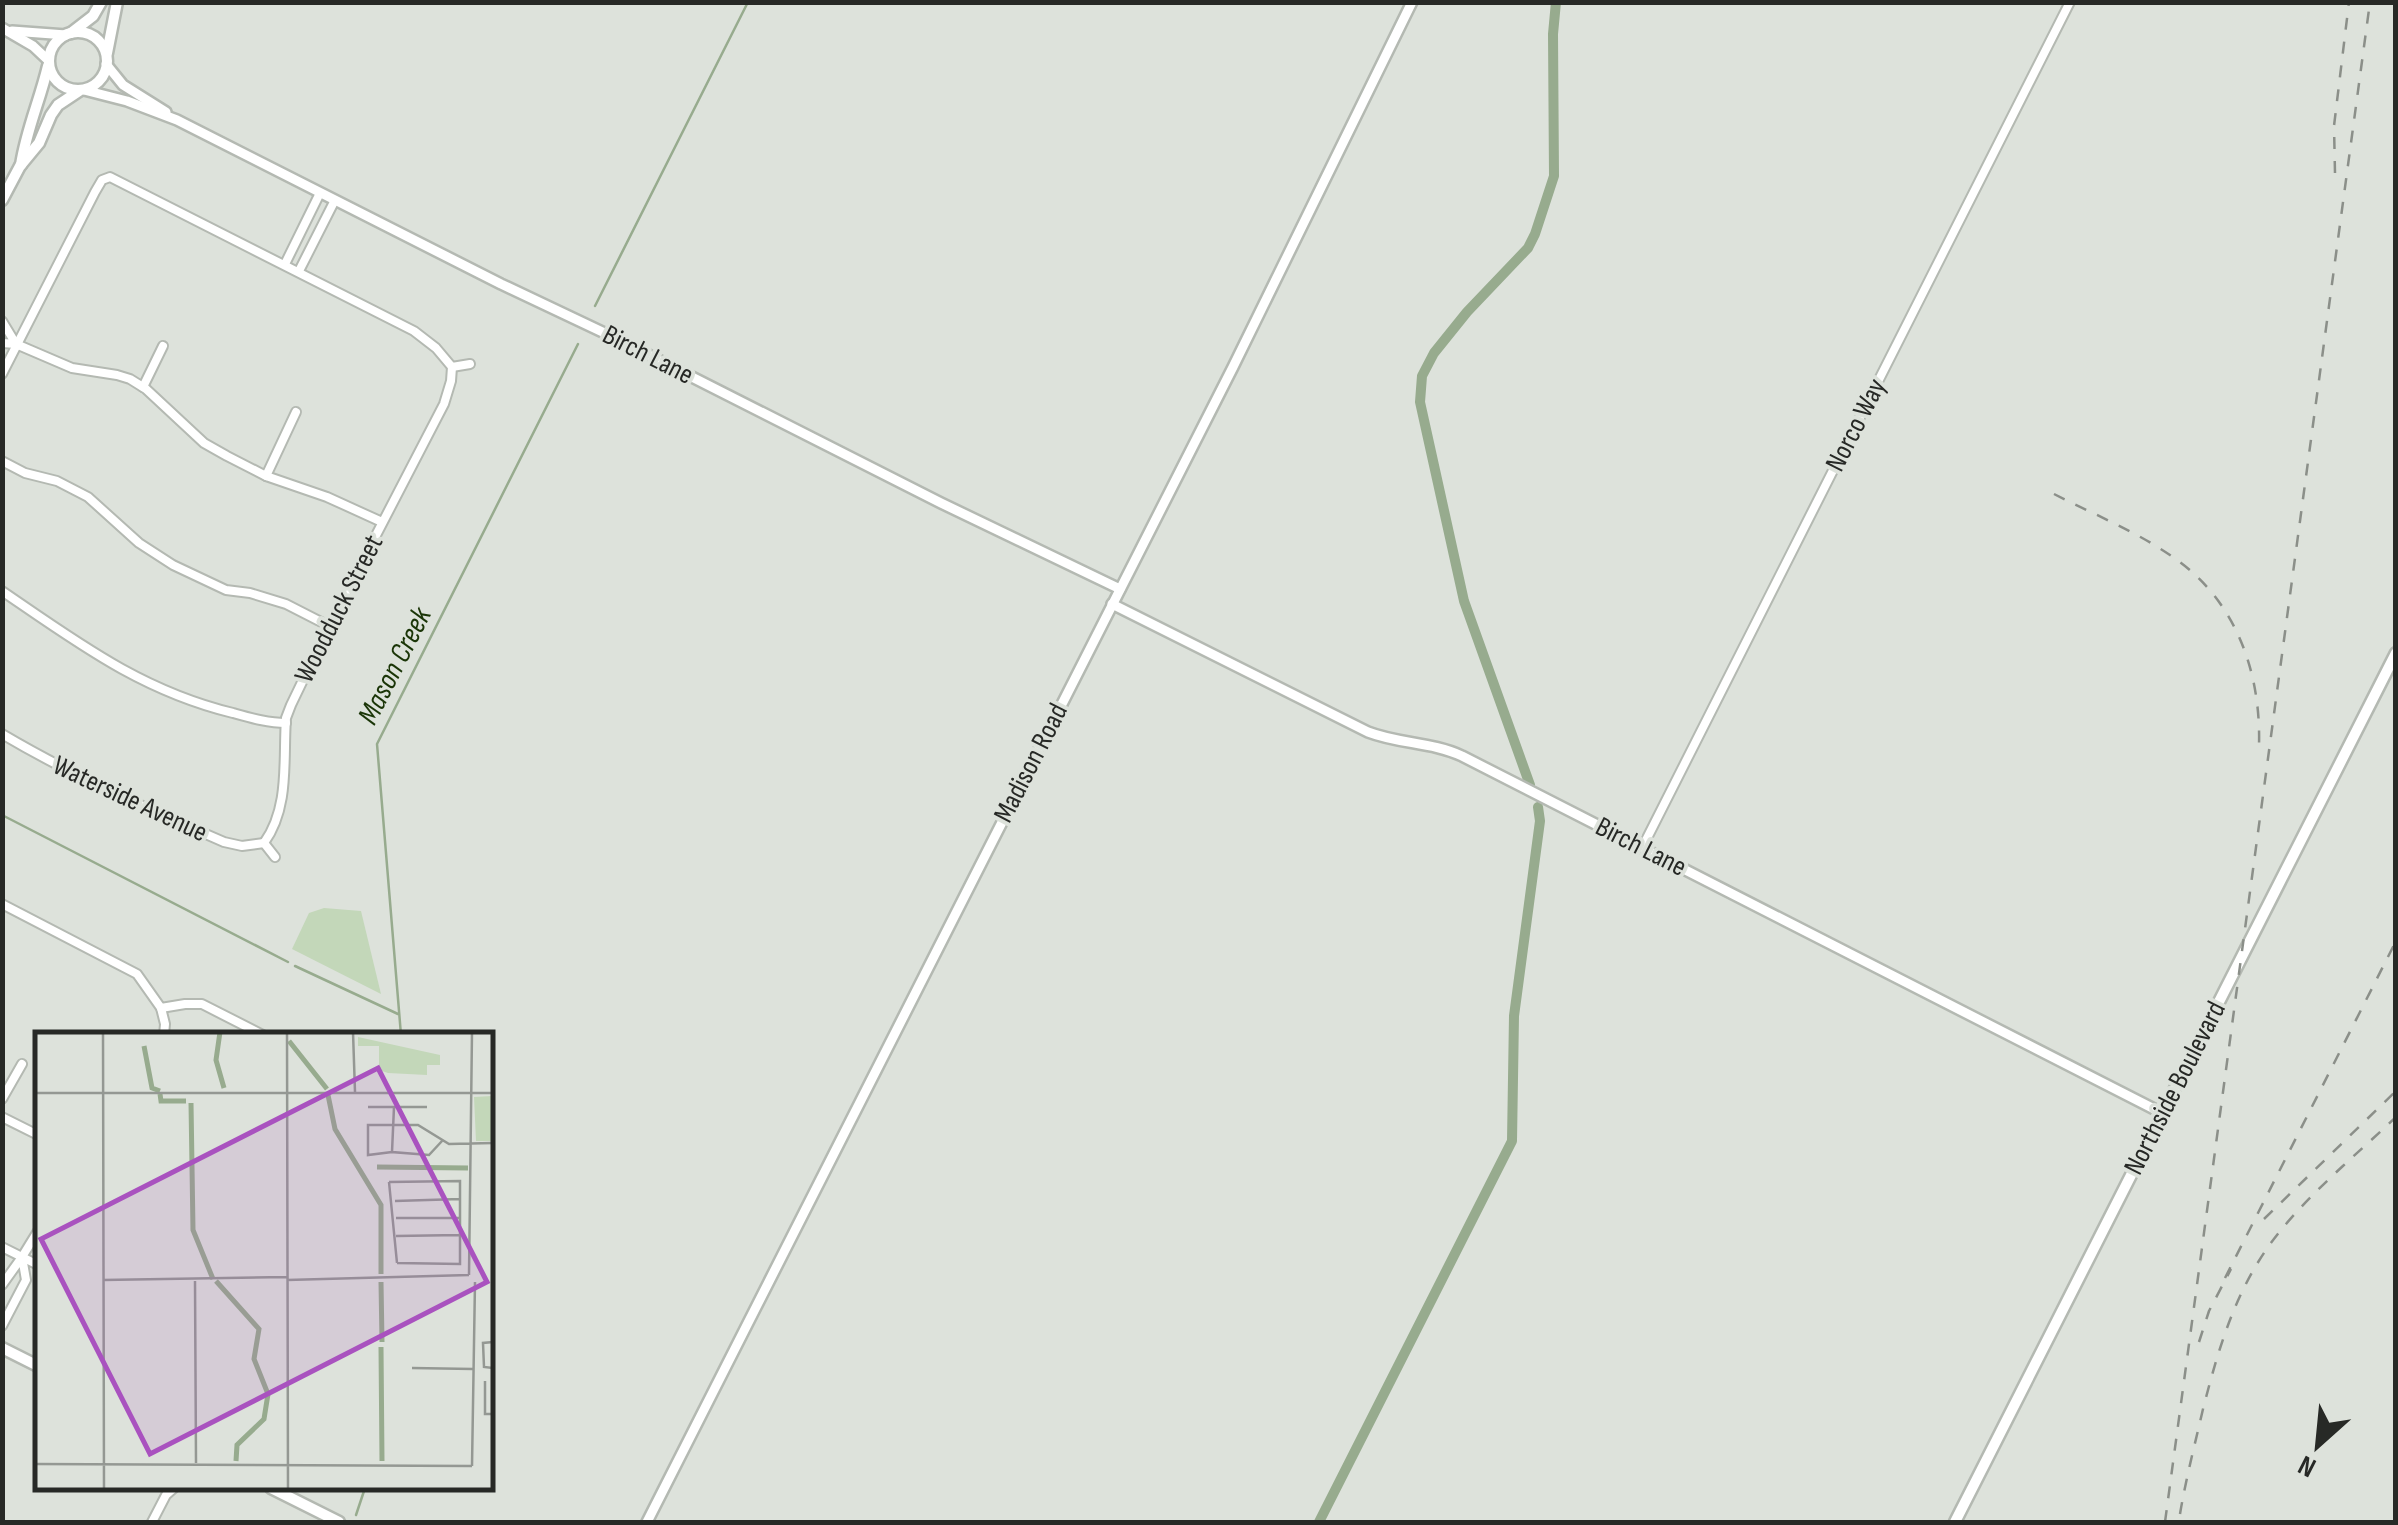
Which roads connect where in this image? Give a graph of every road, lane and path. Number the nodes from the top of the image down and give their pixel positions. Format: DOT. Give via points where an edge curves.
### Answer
graph roads {
  1 [pos="101,2"];
  2 [pos="117,2"];
  3 [pos="1412,2"];
  4 [pos="2070,2"];
  5 [pos="6,30"];
  6 [pos="68,34"];
  7 [pos="106,61"];
  8 [pos="49,62"];
  9 [pos="82,90"];
  10 [pos="176,120"];
  11 [pos="20,166"];
  12 [pos="320,193"];
  13 [pos="2,200"];
  14 [pos="335,200"];
  15 [pos="285,264"];
  16 [pos="299,271"];
  17 [pos="2,321"];
  18 [pos="2,343"];
  19 [pos="16,344"];
  20 [pos="163,346"];
  21 [pos="470,364"];
  22 [pos="452,367"];
  23 [pos="2,374"];
  24 [pos="142,387"];
  25 [pos="296,412"];
  26 [pos="2,461"];
  27 [pos="266,476"];
  28 [pos="382,522"];
  29 [pos="1120,588"];
  30 [pos="2,591"];
  31 [pos="1112,604"];
  32 [pos="329,626"];
  33 [pos="2396,654"];
  34 [pos="286,723"];
  35 [pos="2,734"];
  36 [pos="264,843"];
  37 [pos="1642,848"];
  38 [pos="274,858"];
  39 [pos="2,904"];
  40 [pos="161,1008"];
  41 [pos="164,1032"];
  42 [pos="256,1032"];
  43 [pos="22,1064"];
  44 [pos="2,1099"];
  45 [pos="2162,1113"];
  46 [pos="2,1118"];
  47 [pos="35,1134"];
  48 [pos="35,1236"];
  49 [pos="2,1246"];
  50 [pos="22,1256"];
  51 [pos="35,1263"];
  52 [pos="2,1285"];
  53 [pos="2,1326"];
  54 [pos="2,1348"];
  55 [pos="35,1364"];
  56 [pos="275,1490"];
  57 [pos="166,1491"];
  58 [pos="152,1522"];
  59 [pos="338,1522"];
  60 [pos="647,1522"];
  61 [pos="1955,1522"];
  1 -- 6 [label="main road" via="86,24"];
  2 -- 7 [label="main road"];
  3 -- 29 [label="street, Madison Road"];
  4 -- 37 [label="street, Norco Way"];
  5 -- 6 [label="street"];
  5 -- 8 [label="street"];
  6 -- 7 [label="main road" via="94,38"];
  6 -- 8 [label="main road" via="54,45"];
  7 -- 9 [label="main road" via="100,80"];
  7 -- 10 [label="street, Birch Lane" via="123,85"];
  8 -- 9 [label="main road" via="62,86"];
  8 -- 11 [label="main road"];
  9 -- 10 [label="street, Birch Lane"];
  9 -- 11 [label="main road" via="58,105"];
  10 -- 12 [label="street, Birch Lane"];
  11 -- 13 [label="main road"];
  12 -- 14 [label="street, Birch Lane"];
  12 -- 15 [label="street"];
  14 -- 16 [label="street"];
  14 -- 29 [label="street, Birch Lane"];
  15 -- 16 [label="street"];
  15 -- 19 [label="street" via="110,178 102,180"];
  16 -- 22 [label="street" via="414,331"];
  17 -- 19 [label="street"];
  18 -- 19 [label="street"];
  19 -- 23 [label="street"];
  19 -- 24 [label="street"];
  20 -- 24 [label="street"];
  21 -- 22 [label="street"];
  22 -- 28 [label="street, Woodduck Street" via="444,404"];
  24 -- 27 [label="street" via="204,443"];
  25 -- 27 [label="street"];
  26 -- 32 [label="street" via="88,497 172,565"];
  27 -- 28 [label="street"];
  28 -- 32 [label="street, Woodduck Street"];
  29 -- 31 [label="street, Madison Road"];
  30 -- 34 [label="street" via="150,686 217,710"];
  31 -- 37 [label="street, Birch Lane" via="1368,732 1448,750"];
  31 -- 60 [label="street, Madison Road"];
  32 -- 34 [label="street, Woodduck Street"];
  33 -- 45 [label="main road, Northside Boulevard"];
  34 -- 36 [label="street, Woodduck Street" via="282,802"];
  35 -- 36 [label="street, Waterside Avenue" via="105,790 224,842"];
  36 -- 38 [label="street"];
  37 -- 45 [label="street, Birch Lane"];
  39 -- 40 [label="street" via="137,974"];
  40 -- 41 [label="street"];
  40 -- 42 [label="street" via="202,1004"];
  43 -- 44 [label="street"];
  45 -- 61 [label="main road, Northside Boulevard"];
  46 -- 47 [label="street"];
  48 -- 50 [label="street"];
  49 -- 50 [label="street"];
  50 -- 51 [label="street"];
  50 -- 52 [label="street"];
  50 -- 53 [label="street" via="26,1280"];
  54 -- 55 [label="main road"];
  56 -- 59 [label="main road"];
  57 -- 58 [label="street"];
}
